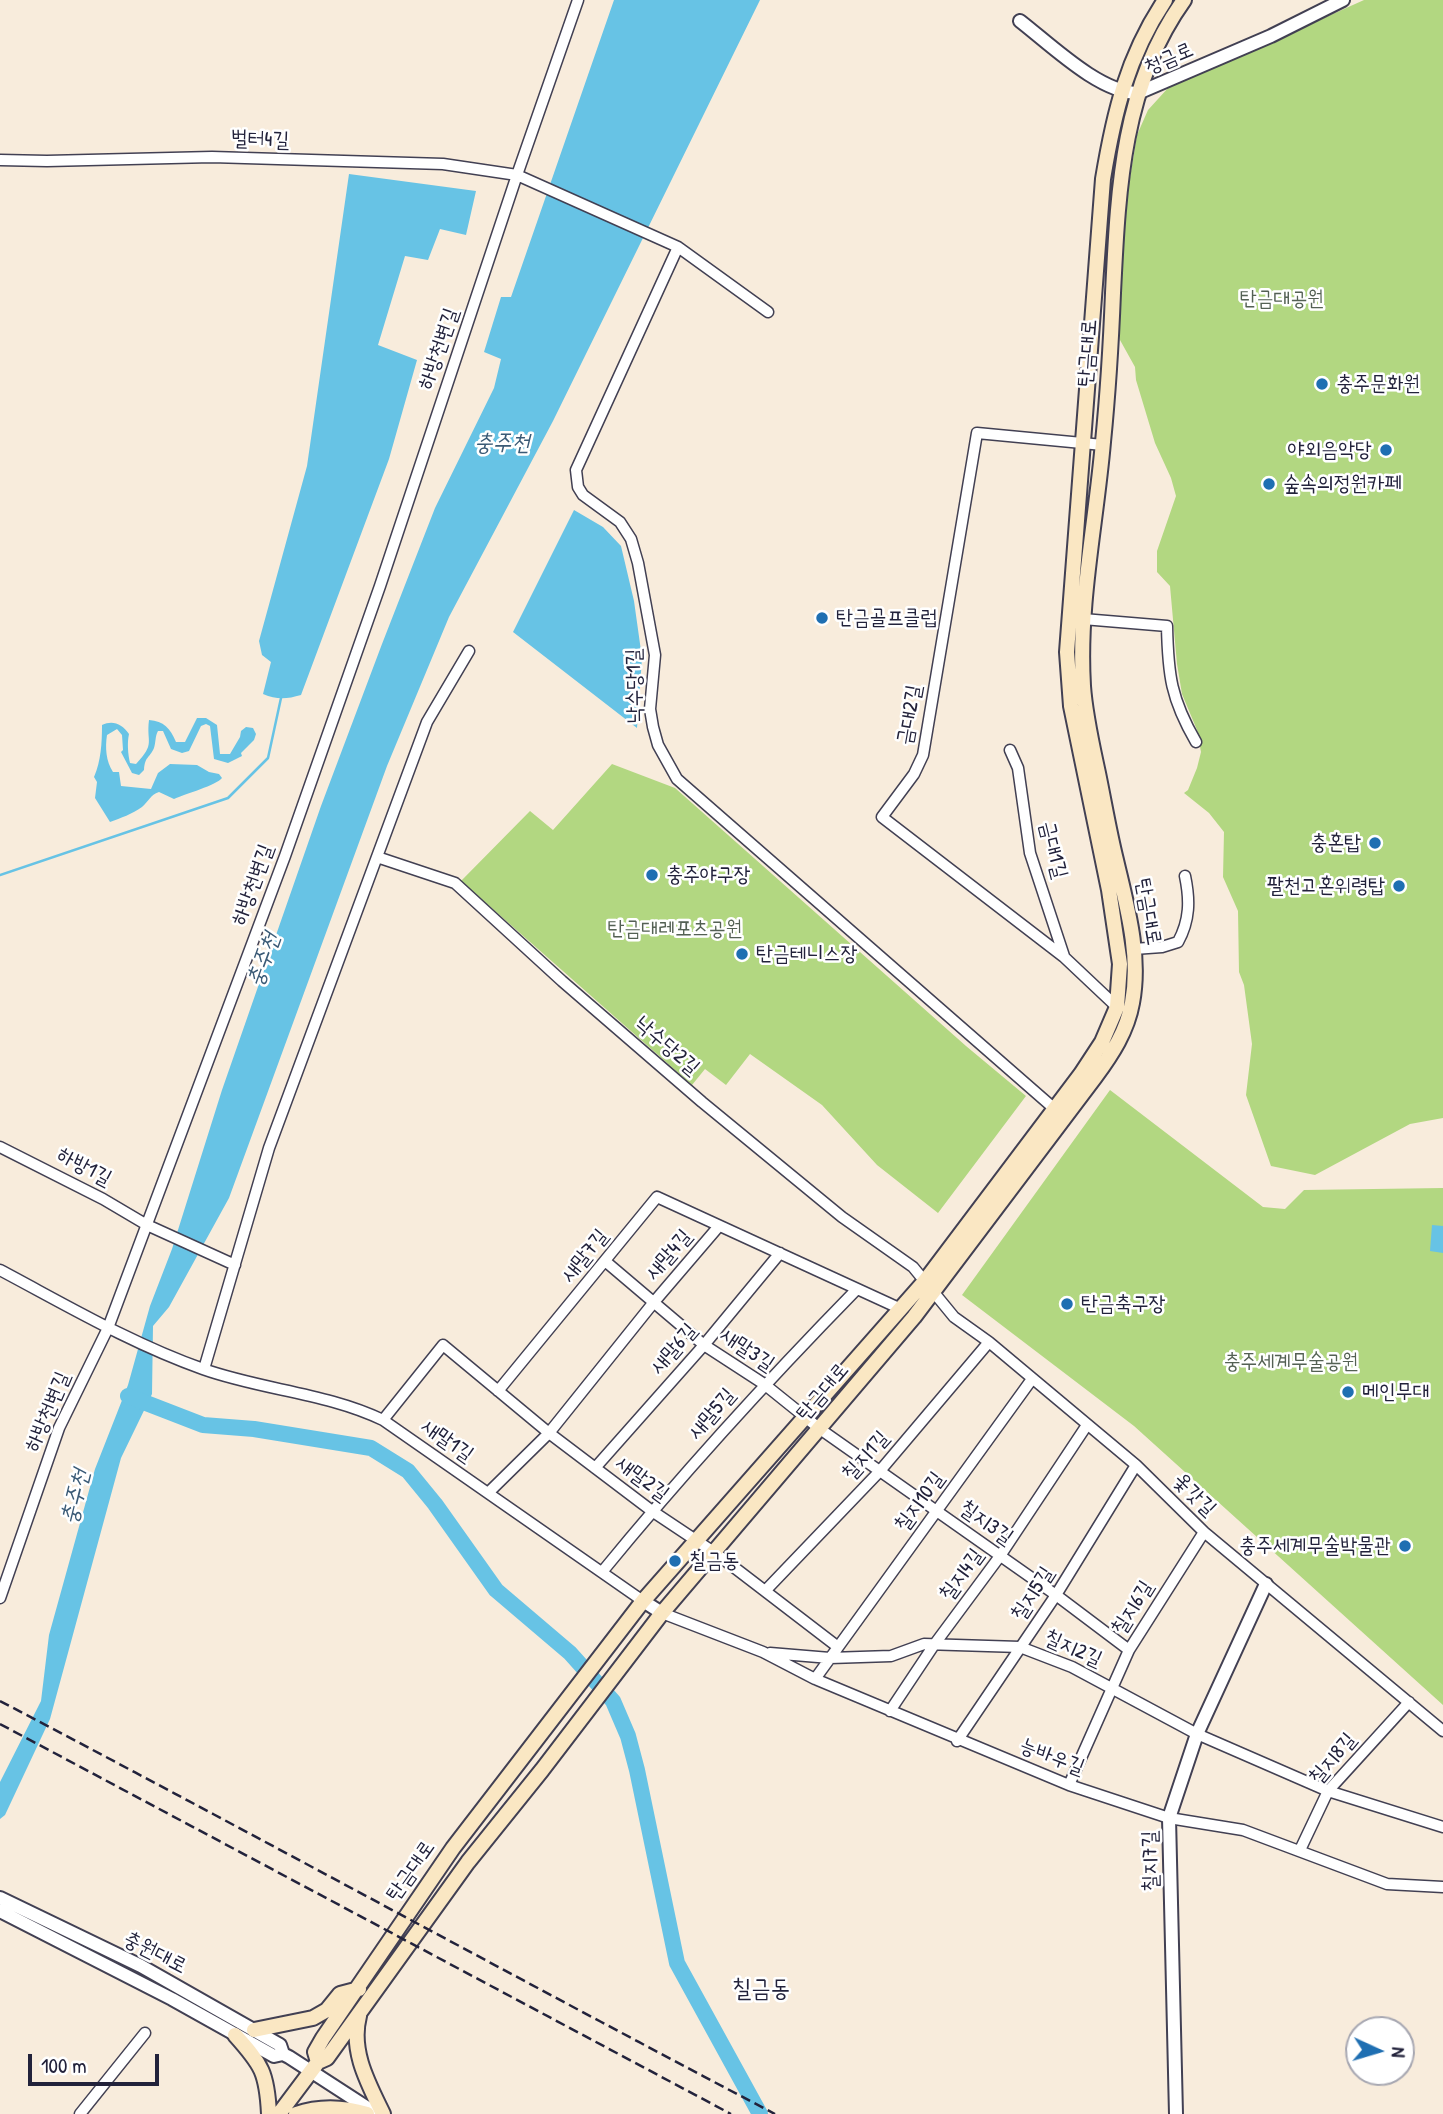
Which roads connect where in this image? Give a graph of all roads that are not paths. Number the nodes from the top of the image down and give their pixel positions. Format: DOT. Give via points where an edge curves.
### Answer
graph roads {
  1 [pos="578,0"];
  2 [pos="1164,0"];
  3 [pos="1184,0"];
  4 [pos="1343,0"];
  5 [pos="1020,21"];
  6 [pos="1121,92"];
  7 [pos="1138,93"];
  8 [pos="0,160"];
  9 [pos="517,175"];
  10 [pos="678,247"];
  11 [pos="768,312"];
  12 [pos="1084,444"];
  13 [pos="1103,445"];
  14 [pos="1083,619"];
  15 [pos="469,651"];
  16 [pos="1196,742"];
  17 [pos="1010,750"];
  18 [pos="377,857"];
  19 [pos="1185,876"];
  20 [pos="1134,948"];
  21 [pos="1064,957"];
  22 [pos="1117,1007"];
  23 [pos="1059,1113"];
  24 [pos="0,1147"];
  25 [pos="147,1225"];
  26 [pos="719,1226"];
  27 [pos="780,1253"];
  28 [pos="605,1261"];
  29 [pos="235,1265"];
  30 [pos="0,1270"];
  31 [pos="929,1287"];
  32 [pos="857,1289"];
  33 [pos="654,1302"];
  34 [pos="901,1309"];
  35 [pos="108,1328"];
  36 [pos="989,1342"];
  37 [pos="704,1345"];
  38 [pos="204,1370"];
  39 [pos="1032,1379"];
  40 [pos="764,1384"];
  41 [pos="498,1391"];
  42 [pos="805,1418"];
  43 [pos="383,1420"];
  44 [pos="1087,1425"];
  45 [pos="820,1429"];
  46 [pos="549,1433"];
  47 [pos="1136,1465"];
  48 [pos="595,1468"];
  49 [pos="879,1472"];
  50 [pos="488,1493"];
  51 [pos="652,1511"];
  52 [pos="936,1512"];
  53 [pos="1203,1532"];
  54 [pos="696,1540"];
  55 [pos="714,1552"];
  56 [pos="1000,1556"];
  57 [pos="602,1572"];
  58 [pos="1266,1584"];
  59 [pos="766,1590"];
  60 [pos="1056,1595"];
  61 [pos="0,1598"];
  62 [pos="643,1601"];
  63 [pos="662,1613"];
  64 [pos="934,1645"];
  65 [pos="838,1647"];
  66 [pos="1020,1647"];
  67 [pos="1129,1650"];
  68 [pos="763,1652"];
  69 [pos="830,1658"];
  70 [pos="815,1679"];
  71 [pos="1111,1688"];
  72 [pos="1409,1702"];
  73 [pos="890,1712"];
  74 [pos="1443,1731"];
  75 [pos="1197,1734"];
  76 [pos="957,1741"];
  77 [pos="1069,1785"];
  78 [pos="1328,1791"];
  79 [pos="1169,1818"];
  80 [pos="1443,1827"];
  81 [pos="1300,1850"];
  82 [pos="1443,1887"];
  83 [pos="0,1898"];
  84 [pos="0,1911"];
  85 [pos="359,1989"];
  86 [pos="361,2010"];
  87 [pos="254,2030"];
  88 [pos="145,2033"];
  89 [pos="235,2035"];
  90 [pos="284,2054"];
  91 [pos="315,2066"];
  92 [pos="80,2114"];
  93 [pos="270,2114"];
  94 [pos="279,2114"];
  95 [pos="296,2114"];
  96 [pos="367,2114"];
  97 [pos="377,2114"];
  98 [pos="383,2114"];
  99 [pos="1176,2114"];
  1 -- 9 [label="street, 하방천변길"];
  2 -- 6 [label="main road, 탄금대로" via="1140,43"];
  3 -- 7 [label="main road, 탄금대로" via="1153,53"];
  4 -- 7 [label="street, 청금로"];
  5 -- 6 [label="street, 청금로" via="1103,84"];
  6 -- 7 [label="street, 청금로"];
  6 -- 12 [label="main road, 탄금대로" via="1102,179"];
  7 -- 13 [label="main road, 탄금대로" via="1119,188"];
  8 -- 9 [label="street, 벌터4길" via="212,158 443,164"];
  9 -- 10 [label="street, 벌터4길"];
  9 -- 25 [label="street, 하방천변길" via="285,856"];
  10 -- 11 [label="street, 벌터4길"];
  10 -- 23 [label="street, 낙수당1길" via="576,470 583,495 620,522 631,539 655,655 650,709 658,745 677,779"];
  12 -- 13 [label="street"];
  12 -- 21 [label="street, 금대2길" via="977,433 923,755 882,817"];
  12 -- 22 [label="main road, 탄금대로" via="1067,681 1117,936"];
  13 -- 14 [label="main road, 탄금대로"];
  14 -- 16 [label="street" via="1167,626 1173,693"];
  14 -- 20 [label="main road, 탄금대로" via="1083,690 1089,730"];
  15 -- 18 [label="street" via="427,722"];
  17 -- 21 [label="street, 금대1길" via="1018,768 1031,853"];
  18 -- 29 [label="street" via="269,1147"];
  18 -- 31 [label="street, 낙수당2길" via="455,883 702,1102 842,1217 913,1267"];
  19 -- 20 [label="street" via="1188,913 1178,942"];
  20 -- 23 [label="main road, 탄금대로" via="1134,990 1126,1027 1112,1053"];
  21 -- 22 [label="street, 금대2길"];
  22 -- 23 [label="main road, 탄금대로" via="1102,1042"];
  23 -- 31 [label="main road, 탄금대로"];
  24 -- 25 [label="street, 하방1길"];
  25 -- 29 [label="street, 하방1길"];
  25 -- 35 [label="street, 하방천변길"];
  26 -- 27 [label="street, 새말4길"];
  26 -- 28 [label="street, 새말7길" via="657,1197"];
  26 -- 33 [label="street, 새말4길"];
  27 -- 32 [label="street, 새말4길"];
  27 -- 37 [label="street, 새말6길"];
  28 -- 33 [label="street, 새말3길"];
  28 -- 41 [label="street, 새말7길"];
  29 -- 38 [label="street"];
  30 -- 35 [label="street, 새말1길"];
  31 -- 34 [label="main road, 탄금대로"];
  31 -- 36 [label="street, 옻갓길" via="954,1317"];
  31 -- 45 [label="main road, 탄금대로"];
  32 -- 34 [label="street, 새말4길"];
  32 -- 40 [label="street, 새말5길"];
  33 -- 37 [label="street, 새말3길"];
  33 -- 46 [label="street, 새말4길"];
  34 -- 42 [label="main road, 탄금대로"];
  35 -- 38 [label="street, 새말1길"];
  35 -- 61 [label="street, 하방천변길" via="59,1428"];
  36 -- 39 [label="street, 옻갓길"];
  36 -- 49 [label="street, 칠지1길"];
  37 -- 40 [label="street, 새말3길"];
  37 -- 48 [label="street, 새말6길"];
  38 -- 43 [label="street, 새말1길" via="345,1405"];
  39 -- 44 [label="street, 옻갓길"];
  39 -- 52 [label="street, 칠지10길"];
  40 -- 42 [label="street, 새말3길"];
  40 -- 51 [label="street, 새말5길"];
  41 -- 43 [label="street, 새말2길" via="443,1345"];
  41 -- 46 [label="street, 새말2길"];
  42 -- 45 [label="street, 새말3길"];
  42 -- 54 [label="main road, 탄금대로"];
  43 -- 50 [label="street, 새말1길"];
  44 -- 47 [label="street, 옻갓길"];
  44 -- 56 [label="street, 칠지4길"];
  45 -- 49 [label="street, 칠지3길"];
  45 -- 55 [label="main road, 탄금대로"];
  46 -- 48 [label="street, 새말2길"];
  46 -- 50 [label="street, 새말4길"];
  47 -- 53 [label="street, 옻갓길"];
  47 -- 60 [label="street, 칠지5길"];
  48 -- 51 [label="street, 새말2길"];
  49 -- 52 [label="street, 칠지3길"];
  49 -- 59 [label="street, 칠지1길"];
  50 -- 57 [label="street, 새말1길"];
  51 -- 54 [label="street, 새말2길"];
  51 -- 57 [label="street, 새말5길"];
  52 -- 56 [label="street, 칠지3길"];
  52 -- 65 [label="street, 칠지10길"];
  53 -- 58 [label="street, 옻갓길"];
  53 -- 67 [label="street, 칠지6길"];
  54 -- 55 [label="street, 새말2길"];
  54 -- 62 [label="main road, 탄금대로"];
  55 -- 59 [label="street"];
  55 -- 63 [label="main road, 탄금대로"];
  56 -- 60 [label="street, 칠지3길"];
  56 -- 64 [label="street, 칠지4길"];
  57 -- 62 [label="street, 새말1길"];
  58 -- 72 [label="street, 옻갓길"];
  58 -- 75 [label="street, 칠지7길"];
  59 -- 65 [label="street"];
  60 -- 66 [label="street, 칠지5길"];
  60 -- 67 [label="street, 칠지3길"];
  62 -- 63 [label="street"];
  62 -- 85 [label="main road, 탄금대로" via="453,1848"];
  63 -- 68 [label="street, 능바우길"];
  63 -- 86 [label="main road, 탄금대로" via="468,1862"];
  64 -- 66 [label="street, 칠지2길"];
  64 -- 69 [label="street, 칠지2길" via="891,1656"];
  64 -- 73 [label="street, 칠지4길"];
  65 -- 69 [label="street"];
  66 -- 71 [label="street, 칠지2길"];
  66 -- 76 [label="street, 칠지5길"];
  67 -- 71 [label="street, 칠지6길"];
  68 -- 69 [label="street, 칠지2길"];
  68 -- 70 [label="street, 능바우길"];
  69 -- 70 [label="street"];
  70 -- 73 [label="street, 능바우길"];
  71 -- 75 [label="street, 칠지2길"];
  71 -- 77 [label="street, 칠지6길"];
  72 -- 74 [label="street, 옻갓길"];
  72 -- 78 [label="street, 칠지8길"];
  73 -- 76 [label="street, 능바우길"];
  75 -- 78 [label="street, 칠지2길"];
  75 -- 79 [label="street, 칠지7길"];
  76 -- 77 [label="street, 능바우길"];
  77 -- 79 [label="street, 능바우길"];
  78 -- 80 [label="street, 칠지2길"];
  78 -- 81 [label="street, 칠지8길"];
  79 -- 81 [label="street, 능바우길" via="1243,1829"];
  79 -- 99 [label="street, 칠지7길"];
  81 -- 82 [label="street, 능바우길" via="1387,1884"];
  83 -- 87 [label="street, 충원대로" via="141,1966"];
  84 -- 89 [label="street, 충원대로"];
  85 -- 87 [label="main road" via="340,1994 313,2018"];
  85 -- 91 [label="main road, 탄금대로" via="315,2052"];
  86 -- 91 [label="main road, 탄금대로" via="327,2058"];
  86 -- 98 [label="main road" via="356,2031 359,2057"];
  87 -- 90 [label="street, 충원대로" via="280,2045"];
  88 -- 92 [label="street"];
  89 -- 90 [label="street, 충원대로" via="274,2056"];
  89 -- 93 [label="main road" via="261,2066"];
  90 -- 91 [label="street, 충원대로"];
  91 -- 94 [label="main road, 탄금대로"];
  91 -- 97 [label="street, 충원대로"];
  95 -- 96 [label="main road" via="331,2108"];
}
